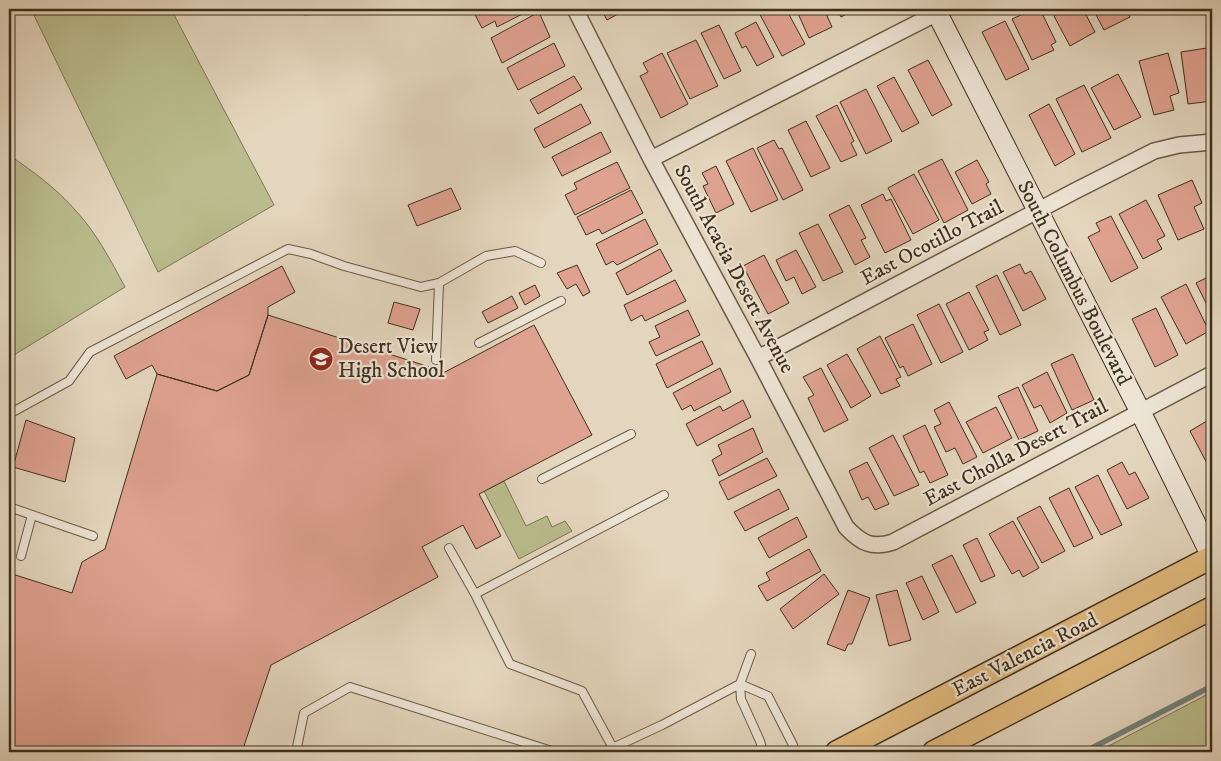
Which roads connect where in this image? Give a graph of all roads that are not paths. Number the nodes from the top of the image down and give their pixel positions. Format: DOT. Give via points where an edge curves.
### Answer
graph roads {
  1 [pos="576,9"];
  2 [pos="939,10"];
  3 [pos="1212,142"];
  4 [pos="651,159"];
  5 [pos="1037,211"];
  6 [pos="541,263"];
  7 [pos="439,283"];
  8 [pos="561,301"];
  9 [pos="479,343"];
  10 [pos="758,358"];
  11 [pos="436,360"];
  12 [pos="1212,374"];
  13 [pos="1140,411"];
  14 [pos="9,414"];
  15 [pos="631,434"];
  16 [pos="542,479"];
  17 [pos="664,495"];
  18 [pos="9,507"];
  19 [pos="32,515"];
  20 [pos="93,536"];
  21 [pos="449,548"];
  22 [pos="862,549"];
  23 [pos="22,556"];
  24 [pos="1212,557"];
  25 [pos="474,594"];
  26 [pos="1212,608"];
  27 [pos="751,654"];
  28 [pos="740,684"];
  29 [pos="613,748"];
  30 [pos="296,752"];
  31 [pos="556,752"];
  32 [pos="604,752"];
  33 [pos="762,752"];
  34 [pos="792,752"];
  35 [pos="838,752"];
  36 [pos="934,752"];
  1 -- 4 [label="street, South Acacia Desert Avenue"];
  2 -- 4 [label="street"];
  2 -- 5 [label="street, South Columbus Boulevard"];
  3 -- 5 [label="street, East Ocotillo Trail" via="1154,151"];
  4 -- 10 [label="street, South Acacia Desert Avenue"];
  5 -- 10 [label="street, East Ocotillo Trail"];
  5 -- 13 [label="street, South Columbus Boulevard"];
  6 -- 7 [label="lane" via="515,251 486,256"];
  7 -- 11 [label="lane"];
  7 -- 14 [label="lane" via="421,286 288,249 90,352 69,381"];
  8 -- 9 [label="lane"];
  10 -- 22 [label="street, South Acacia Desert Avenue" via="846,527"];
  12 -- 13 [label="street, East Cholla Desert Trail"];
  13 -- 22 [label="street, East Cholla Desert Trail" via="893,542"];
  13 -- 24 [label="street, South Columbus Boulevard"];
  15 -- 16 [label="lane"];
  17 -- 25 [label="lane"];
  18 -- 19 [label="lane"];
  19 -- 20 [label="lane"];
  19 -- 23 [label="lane"];
  21 -- 25 [label="lane"];
  24 -- 35 [label="main road, East Valencia Road"];
  25 -- 29 [label="lane" via="510,664 582,691"];
  26 -- 36 [label="main road, East Valencia Road"];
  27 -- 28 [label="lane"];
  28 -- 29 [label="lane"];
  28 -- 33 [label="lane" via="740,699"];
  28 -- 34 [label="lane" via="768,696 793,745"];
  29 -- 32 [label="lane"];
  30 -- 31 [label="lane" via="304,712 350,687"];
}
